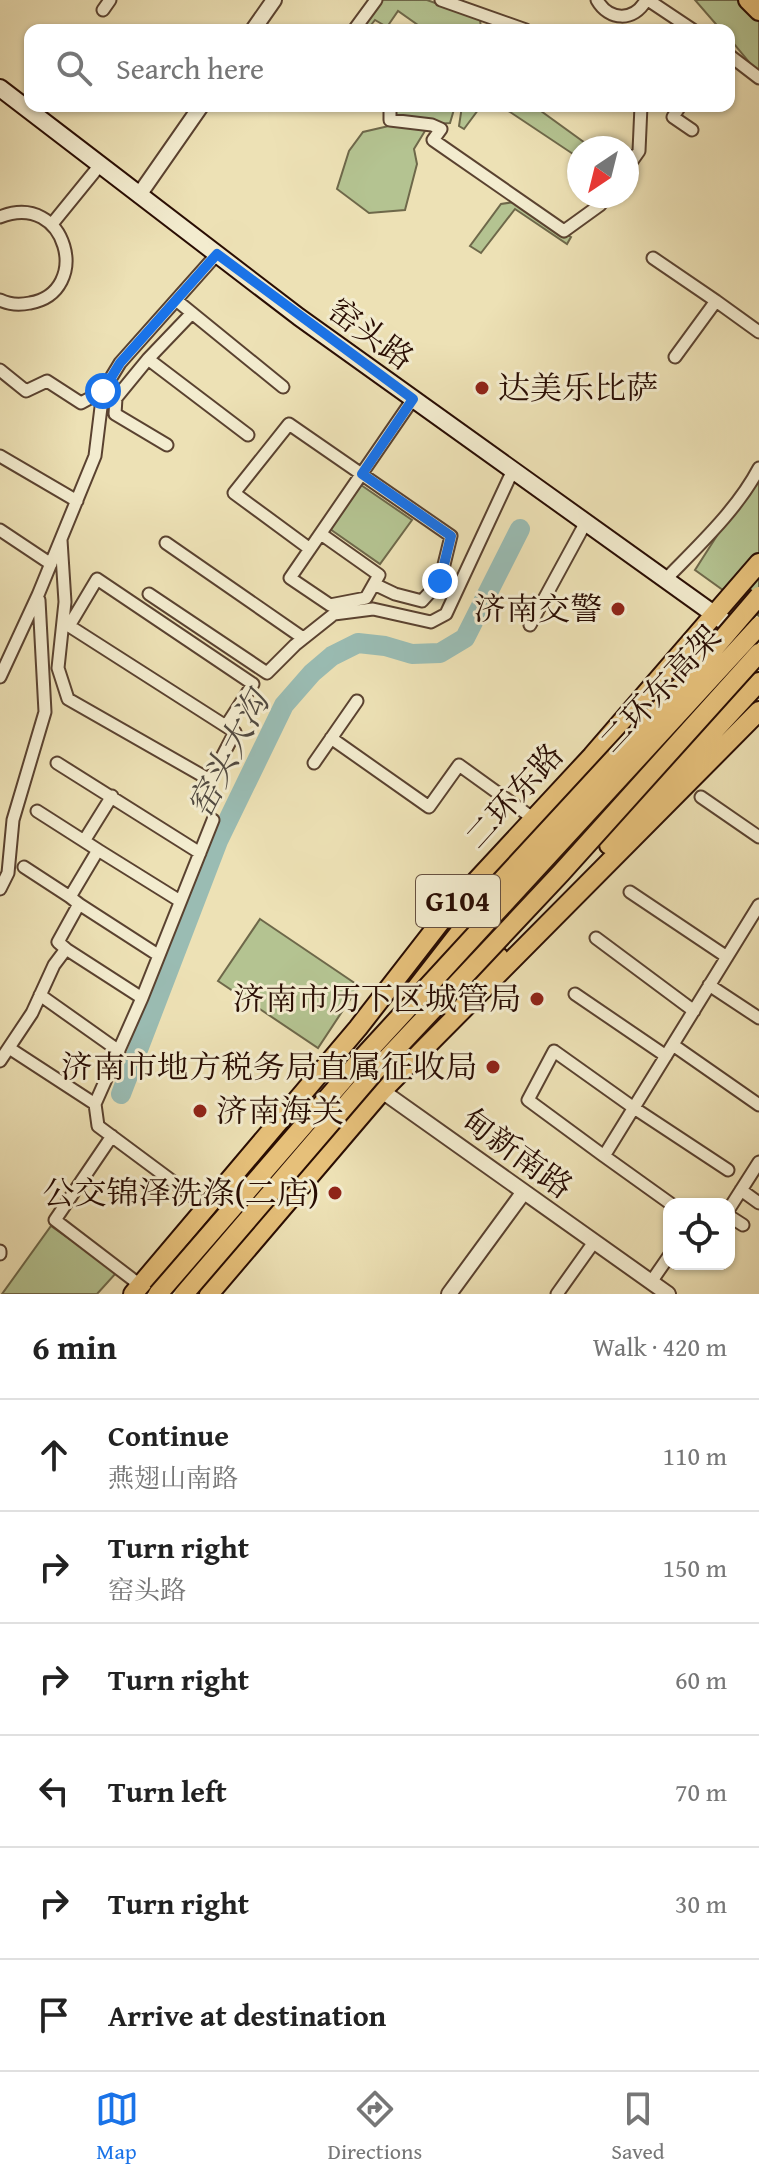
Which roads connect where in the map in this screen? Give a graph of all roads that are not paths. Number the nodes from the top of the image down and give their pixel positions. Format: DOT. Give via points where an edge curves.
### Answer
graph roads {
  1 [pos="274,0"];
  2 [pos="376,0"];
  3 [pos="441,0"];
  4 [pos="597,0"];
  5 [pos="647,0"];
  6 [pos="748,0"];
  7 [pos="471,5"];
  8 [pos="759,11"];
  9 [pos="257,24"];
  10 [pos="358,24"];
  11 [pos="513,24"];
  12 [pos="684,24"];
  13 [pos="735,60"];
  14 [pos="759,78"];
  15 [pos="0,88"];
  16 [pos="24,106"];
  17 [pos="31,112"];
  18 [pos="197,112"];
  19 [pos="390,112"];
  20 [pos="641,112"];
  21 [pos="676,112"];
  22 [pos="692,130"];
  23 [pos="639,151"];
  24 [pos="100,165"];
  25 [pos="139,195"];
  26 [pos="596,208"];
  27 [pos="0,217"];
  28 [pos="52,224"];
  29 [pos="217,254"];
  30 [pos="653,258"];
  31 [pos="0,300"];
  32 [pos="176,300"];
  33 [pos="716,301"];
  34 [pos="192,313"];
  35 [pos="759,332"];
  36 [pos="675,357"];
  37 [pos="148,359"];
  38 [pos="0,370"];
  39 [pos="283,387"];
  40 [pos="103,391"];
  41 [pos="413,399"];
  42 [pos="248,435"];
  43 [pos="167,445"];
  44 [pos="0,456"];
  45 [pos="759,468"];
  46 [pos="513,470"];
  47 [pos="362,474"];
  48 [pos="77,501"];
  49 [pos="586,522"];
  50 [pos="0,530"];
  51 [pos="321,534"];
  52 [pos="61,540"];
  53 [pos="166,543"];
  54 [pos="310,549"];
  55 [pos="759,563"];
  56 [pos="51,564"];
  57 [pos="665,580"];
  58 [pos="374,584"];
  59 [pos="149,594"];
  60 [pos="38,595"];
  61 [pos="759,596"];
  62 [pos="715,616"];
  63 [pos="66,624"];
  64 [pos="530,625"];
  65 [pos="759,626"];
  66 [pos="303,638"];
  67 [pos="759,646"];
  68 [pos="759,653"];
  69 [pos="0,677"];
  70 [pos="758,683"];
  71 [pos="357,701"];
  72 [pos="759,711"];
  73 [pos="226,726"];
  74 [pos="331,738"];
  75 [pos="57,763"];
  76 [pos="314,763"];
  77 [pos="112,796"];
  78 [pos="701,797"];
  79 [pos="37,811"];
  80 [pos="534,819"];
  81 [pos="213,820"];
  82 [pos="759,837"];
  83 [pos="84,841"];
  84 [pos="98,850"];
  85 [pos="200,853"];
  86 [pos="24,867"];
  87 [pos="0,889"];
  88 [pos="630,892"];
  89 [pos="74,901"];
  90 [pos="180,901"];
  91 [pos="759,905"];
  92 [pos="754,925"];
  93 [pos="596,938"];
  94 [pos="66,949"];
  95 [pos="158,955"];
  96 [pos="727,957"];
  97 [pos="709,985"];
  98 [pos="575,994"];
  99 [pos="40,995"];
  100 [pos="142,998"];
  101 [pos="694,1011"];
  102 [pos="759,1018"];
  103 [pos="9,1048"];
  104 [pos="669,1050"];
  105 [pos="119,1051"];
  106 [pos="335,1055"];
  107 [pos="0,1061"];
  108 [pos="370,1063"];
  109 [pos="382,1091"];
  110 [pos="95,1104"];
  111 [pos="759,1105"];
  112 [pos="634,1108"];
  113 [pos="112,1136"];
  114 [pos="604,1156"];
  115 [pos="759,1162"];
  116 [pos="728,1170"];
  117 [pos="741,1190"];
  118 [pos="523,1193"];
  119 [pos="663,1198"];
  120 [pos="735,1200"];
  121 [pos="759,1203"];
  122 [pos="207,1207"];
  123 [pos="735,1220"];
  124 [pos="743,1225"];
  125 [pos="594,1242"];
  126 [pos="663,1265"];
  127 [pos="651,1282"];
  128 [pos="136,1290"];
  129 [pos="559,1293"];
  130 [pos="158,1294"];
  131 [pos="184,1294"];
  132 [pos="209,1294"];
  133 [pos="449,1294"];
  134 [pos="668,1294"];
  1 -- 9 [label="street"];
  2 -- 10 [label="street"];
  3 -- 7 [label="street"];
  4 -- 5 [label="street" via="605,11 621,17 637,12"];
  5 -- 12 [label="street"];
  6 -- 8 [label="highway"];
  7 -- 11 [label="street"];
  13 -- 14 [label="street"];
  15 -- 16 [label="main road, 窑头路"];
  17 -- 24 [label="main road, 窑头路"];
  18 -- 25 [label="street"];
  19 -- 26 [label="street" via="390,120 441,129 433,140 564,231"];
  20 -- 23 [label="street"];
  21 -- 22 [label="street" via="673,117"];
  24 -- 25 [label="main road, 窑头路"];
  24 -- 28 [label="street"];
  25 -- 29 [label="main road, 窑头路"];
  27 -- 28 [label="street" via="25,212"];
  28 -- 31 [label="street" via="66,252 60,282 37,302"];
  29 -- 32 [label="street"];
  29 -- 41 [label="main road, 窑头路"];
  30 -- 33 [label="street"];
  32 -- 34 [label="street"];
  32 -- 40 [label="street" via="120,363"];
  33 -- 35 [label="street"];
  33 -- 36 [label="street"];
  34 -- 37 [label="street"];
  34 -- 39 [label="street"];
  37 -- 42 [label="street"];
  37 -- 43 [label="street" via="116,398 115,414"];
  38 -- 40 [label="street" via="26,391 47,381 81,403"];
  40 -- 48 [label="street" via="95,456"];
  41 -- 46 [label="main road, 窑头路"];
  41 -- 47 [label="street"];
  44 -- 48 [label="street"];
  45 -- 57 [label="street" via="703,541"];
  46 -- 49 [label="main road, 窑头路"];
  46 -- 66 [label="street" via="446,614 431,622 373,609 334,614"];
  47 -- 51 [label="street"];
  47 -- 54 [label="street" via="289,424 234,493"];
  47 -- 58 [label="street" via="451,536 440,581 422,601"];
  48 -- 52 [label="street"];
  49 -- 57 [label="main road, 窑头路"];
  49 -- 64 [label="street"];
  50 -- 56 [label="street"];
  51 -- 54 [label="street"];
  51 -- 58 [label="street" via="379,575"];
  52 -- 56 [label="street"];
  52 -- 63 [label="street"];
  53 -- 66 [label="street"];
  54 -- 58 [label="street" via="290,578 330,605 366,598"];
  55 -- 62 [label="highway, 二环东路 / G104"];
  56 -- 60 [label="street"];
  57 -- 62 [label="main road, 窑头路"];
  59 -- 66 [label="street" via="267,673"];
  60 -- 69 [label="street"];
  60 -- 87 [label="street" via="45,712 13,820 8,873"];
  61 -- 108 [label="highway, bridge" via="491,892"];
  62 -- 67 [label="main road, 窑头路"];
  62 -- 80 [label="highway, 二环东路 / G104"];
  63 -- 73 [label="street"];
  63 -- 73 [label="street" via="97,579 253,684"];
  63 -- 73 [label="street" via="58,668 68,699 210,780 235,732"];
  65 -- 108 [label="highway, 二环东高架, bridge"];
  68 -- 108 [label="highway, 二环东高架, bridge" via="561,873"];
  70 -- 108 [label="highway, bridge" via="539,921"];
  71 -- 74 [label="street"];
  72 -- 109 [label="highway, G104"];
  74 -- 76 [label="street"];
  74 -- 80 [label="street" via="429,807 459,765"];
  75 -- 77 [label="street"];
  77 -- 83 [label="street"];
  77 -- 85 [label="street"];
  78 -- 82 [label="street"];
  79 -- 83 [label="street"];
  80 -- 106 [label="highway, 二环东路 / G104" via="452,907"];
  81 -- 85 [label="street"];
  83 -- 84 [label="street"];
  84 -- 89 [label="street"];
  84 -- 90 [label="street"];
  85 -- 90 [label="street"];
  86 -- 89 [label="street"];
  88 -- 96 [label="street"];
  89 -- 94 [label="street" via="58,942"];
  89 -- 95 [label="street"];
  90 -- 95 [label="street"];
  91 -- 92 [label="street"];
  92 -- 96 [label="street"];
  93 -- 101 [label="street"];
  94 -- 99 [label="street"];
  94 -- 100 [label="street"];
  95 -- 100 [label="street"];
  96 -- 97 [label="street"];
  97 -- 101 [label="street"];
  97 -- 102 [label="street"];
  98 -- 104 [label="street"];
  99 -- 103 [label="street"];
  99 -- 105 [label="street"];
  100 -- 105 [label="street"];
  101 -- 104 [label="street"];
  103 -- 107 [label="street"];
  103 -- 110 [label="street"];
  104 -- 111 [label="street"];
  104 -- 112 [label="street"];
  105 -- 110 [label="street"];
  106 -- 109 [label="street, 甸新南路"];
  106 -- 122 [label="highway, 二环东路 / G104"];
  108 -- 130 [label="highway, 二环东高架, bridge"];
  108 -- 131 [label="highway, 二环东高架, bridge"];
  109 -- 118 [label="street, 甸新南路"];
  109 -- 132 [label="highway, G104"];
  110 -- 113 [label="street" via="98,1126"];
  112 -- 114 [label="street"];
  112 -- 114 [label="street" via="554,1051 528,1100"];
  112 -- 116 [label="street"];
  113 -- 122 [label="street"];
  113 -- 128 [label="street" via="55,1220"];
  114 -- 119 [label="street"];
  115 -- 117 [label="street"];
  117 -- 120 [label="street"];
  117 -- 121 [label="street"];
  118 -- 125 [label="street, 甸新南路"];
  118 -- 133 [label="street"];
  122 -- 128 [label="highway, 二环东路 / G104"];
  123 -- 124 [label="street"];
  125 -- 127 [label="street, 甸新南路"];
  125 -- 129 [label="street"];
  126 -- 127 [label="street"];
  127 -- 134 [label="street, 甸新南路"];
}
